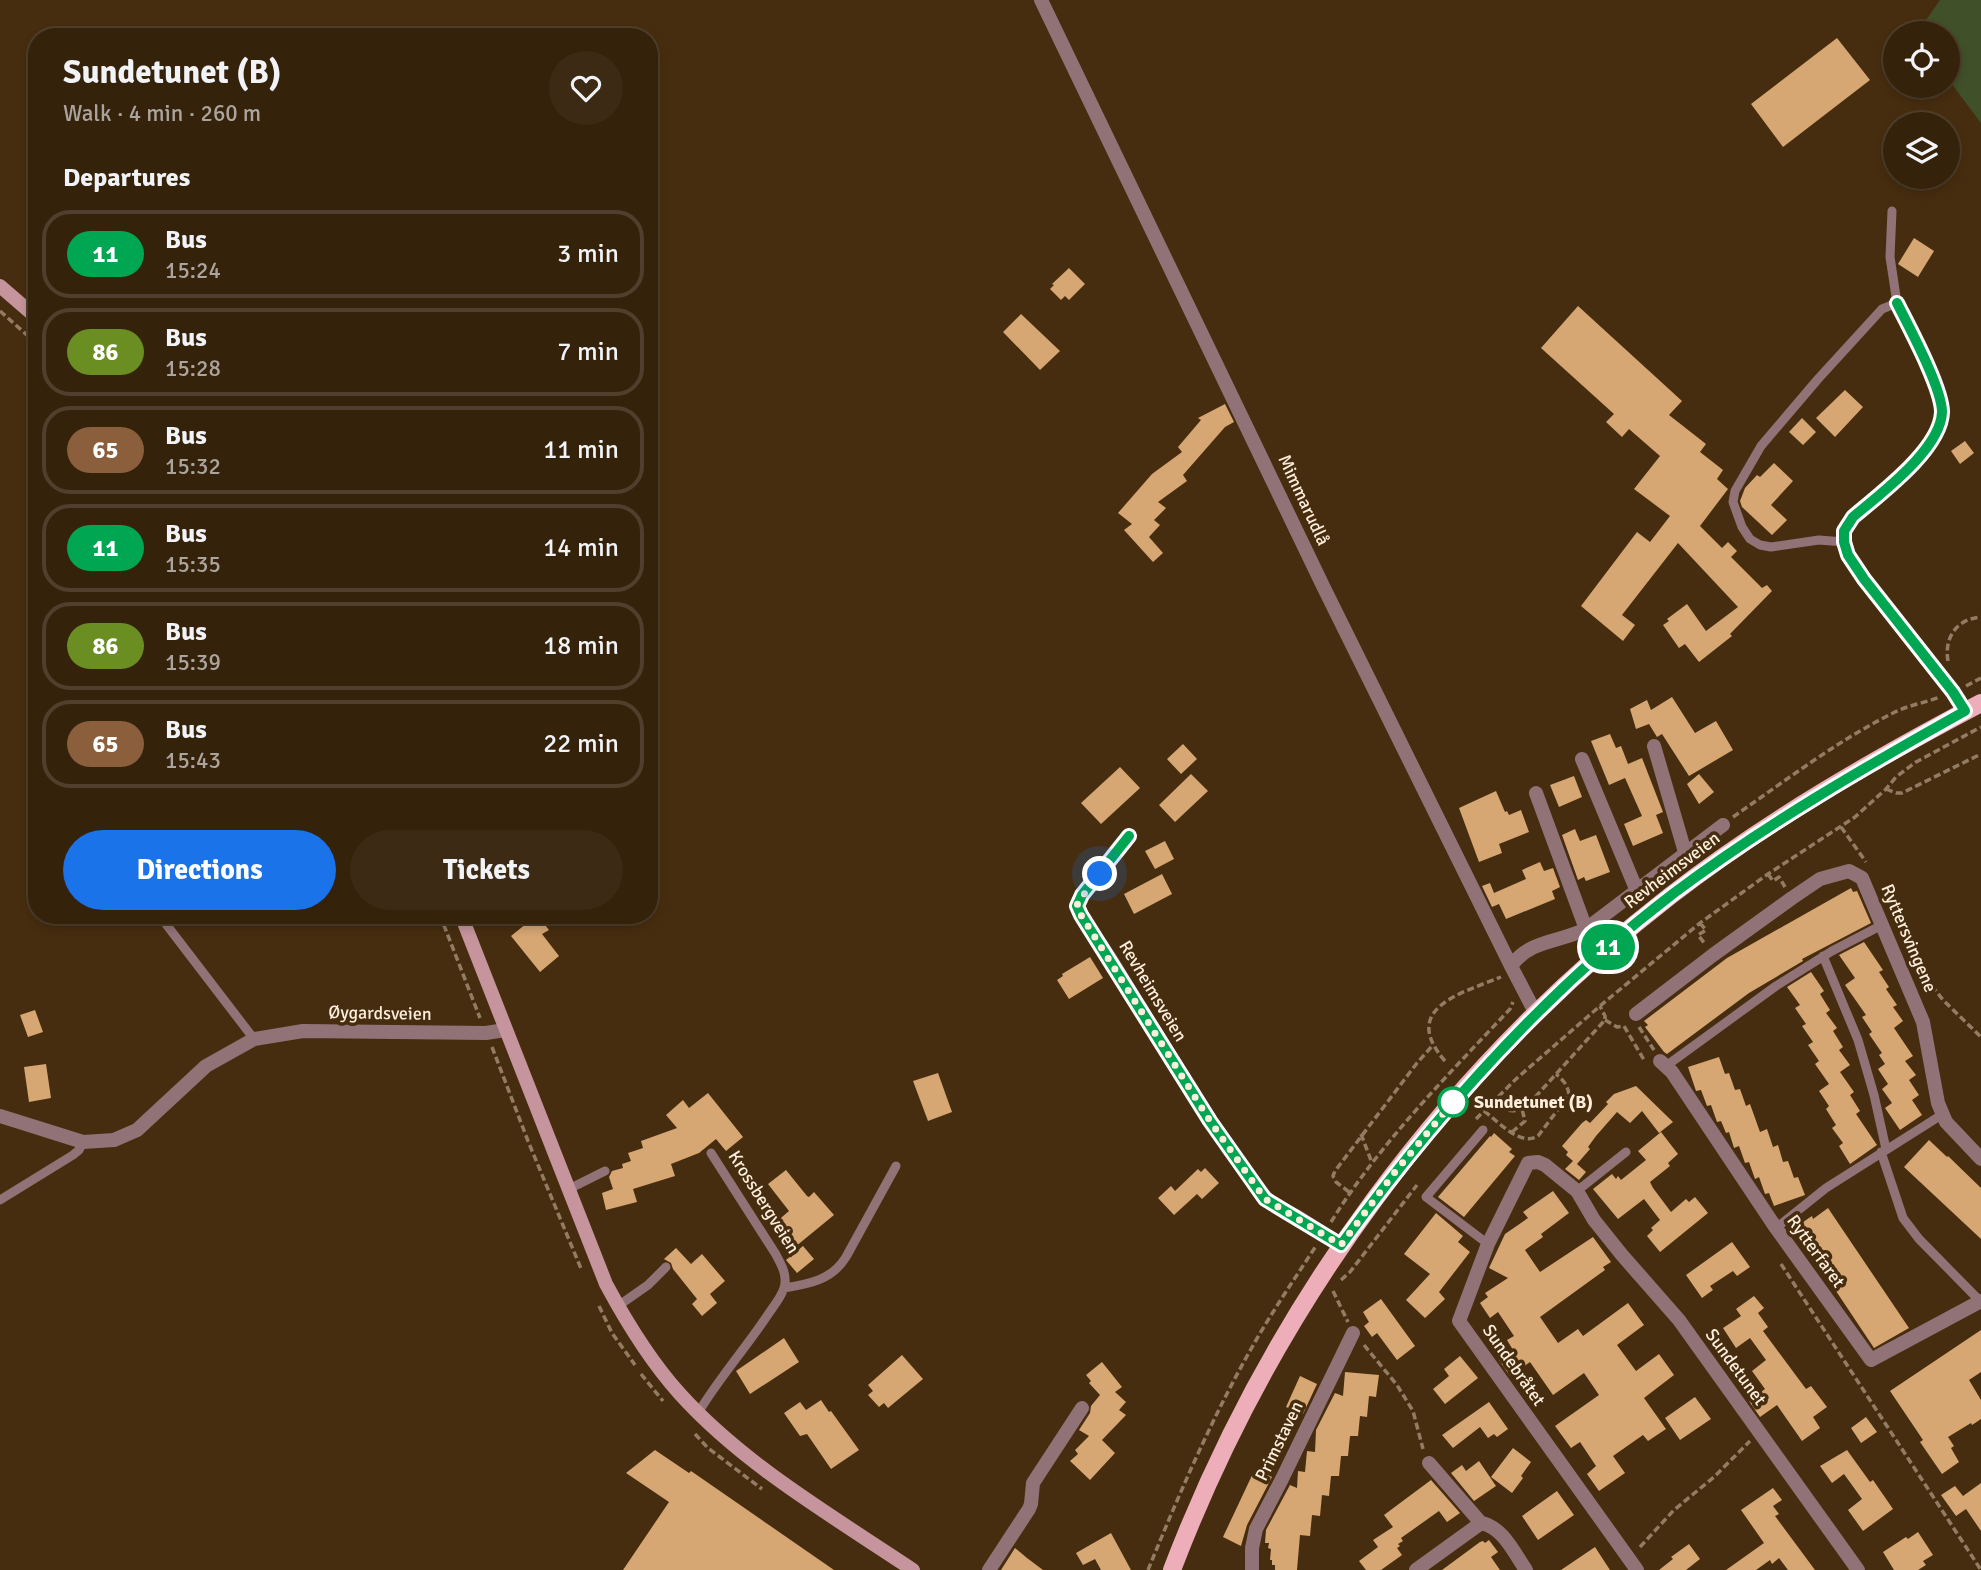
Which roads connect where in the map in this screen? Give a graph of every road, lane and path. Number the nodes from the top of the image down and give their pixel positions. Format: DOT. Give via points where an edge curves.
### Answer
graph roads {
  1 [pos="1041,0"];
  2 [pos="1892,211"];
  3 [pos="0,286"];
  4 [pos="1897,303"];
  5 [pos="28,310"];
  6 [pos="0,311"];
  7 [pos="28,336"];
  8 [pos="1844,542"];
  9 [pos="1981,617"];
  10 [pos="1952,670"];
  11 [pos="1981,678"];
  12 [pos="1953,692"];
  13 [pos="1976,706"];
  14 [pos="1981,727"];
  15 [pos="1654,746"];
  16 [pos="1981,754"];
  17 [pos="1582,759"];
  18 [pos="1886,789"];
  19 [pos="1536,793"];
  20 [pos="1723,825"];
  21 [pos="1841,827"];
  22 [pos="1129,836"];
  23 [pos="1685,852"];
  24 [pos="1867,864"];
  25 [pos="1768,874"];
  26 [pos="1881,883"];
  27 [pos="1784,885"];
  28 [pos="1637,891"];
  29 [pos="1700,923"];
  30 [pos="166,924"];
  31 [pos="464,924"];
  32 [pos="1882,925"];
  33 [pos="1901,928"];
  34 [pos="1586,929"];
  35 [pos="1698,935"];
  36 [pos="1823,957"];
  37 [pos="1914,963"];
  38 [pos="1506,971"];
  39 [pos="1648,984"];
  40 [pos="1657,997"];
  41 [pos="1600,1006"];
  42 [pos="1536,1014"];
  43 [pos="1636,1014"];
  44 [pos="1605,1020"];
  45 [pos="505,1030"];
  46 [pos="1981,1037"];
  47 [pos="254,1039"];
  48 [pos="1433,1045"];
  49 [pos="1445,1061"];
  50 [pos="1644,1061"];
  51 [pos="1663,1063"];
  52 [pos="1556,1074"];
  53 [pos="1499,1106"];
  54 [pos="1522,1109"];
  55 [pos="1483,1110"];
  56 [pos="1943,1114"];
  57 [pos="0,1116"];
  58 [pos="1474,1121"];
  59 [pos="1483,1130"];
  60 [pos="1513,1132"];
  61 [pos="1361,1134"];
  62 [pos="83,1142"];
  63 [pos="1883,1151"];
  64 [pos="1626,1152"];
  65 [pos="711,1153"];
  66 [pos="1981,1159"];
  67 [pos="1372,1163"];
  68 [pos="1528,1163"];
  69 [pos="895,1166"];
  70 [pos="605,1171"];
  71 [pos="1424,1178"];
  72 [pos="569,1189"];
  73 [pos="1577,1191"];
  74 [pos="1349,1192"];
  75 [pos="0,1200"];
  76 [pos="1776,1228"];
  77 [pos="1488,1244"];
  78 [pos="1341,1245"];
  79 [pos="1777,1258"];
  80 [pos="666,1267"];
  81 [pos="1341,1280"];
  82 [pos="784,1288"];
  83 [pos="1323,1297"];
  84 [pos="1981,1301"];
  85 [pos="618,1306"];
  86 [pos="1353,1333"];
  87 [pos="1082,1408"];
  88 [pos="698,1413"];
  89 [pos="1759,1432"];
  90 [pos="1429,1463"];
  91 [pos="1481,1523"];
  92 [pos="1633,1565"];
  93 [pos="913,1570"];
  94 [pos="989,1570"];
  95 [pos="1172,1570"];
  96 [pos="1252,1570"];
  97 [pos="1416,1570"];
  98 [pos="1526,1570"];
  99 [pos="1858,1570"];
  100 [pos="1980,1570"];
  1 -- 38 [label="street, Mimmarudlå"];
  2 -- 4 [label="lane" via="1890,257"];
  3 -- 5 [label="street"];
  4 -- 8 [label="street" via="1937,391 1940,426 1920,456 1853,517"];
  4 -- 8 [label="lane" via="1882,309 1818,379 1761,446 1735,491 1733,502 1742,527 1760,545"];
  6 -- 7 [label="path"];
  8 -- 12 [label="street, Revheimsveien" via="1864,579"];
  9 -- 10 [label="path" via="1965,621 1951,633 1946,650"];
  11 -- 12 [label="path"];
  12 -- 13 [label="street, Revheimsveien"];
  12 -- 20 [label="path" via="1881,719"];
  13 -- 42 [label="main road, Revheimsveien" via="1802,804 1718,861 1638,922"];
  14 -- 18 [label="path" via="1916,762"];
  15 -- 23 [label="street"];
  16 -- 18 [label="path" via="1902,793"];
  17 -- 28 [label="street"];
  18 -- 21 [label="path"];
  19 -- 34 [label="street"];
  20 -- 23 [label="street, Revheimsveien"];
  21 -- 24 [label="path"];
  21 -- 25 [label="path"];
  22 -- 78 [label="street, Revheimsveien" via="1082,895 1077,906 1081,915 1210,1121 1265,1199"];
  23 -- 28 [label="street, Revheimsveien"];
  25 -- 27 [label="path" via="1773,881 1779,877"];
  25 -- 29 [label="path"];
  26 -- 33 [label="path"];
  28 -- 34 [label="street, Revheimsveien"];
  29 -- 35 [label="path" via="1706,929"];
  29 -- 41 [label="path"];
  30 -- 47 [label="lane"];
  31 -- 45 [label="street"];
  32 -- 36 [label="lane"];
  32 -- 40 [label="street, Ryttersvingene" via="1862,878 1849,870 1821,879 1792,898"];
  32 -- 56 [label="street, Ryttersvingene" via="1923,1022"];
  34 -- 38 [label="street, Revheimsveien" via="1535,945"];
  36 -- 51 [label="lane"];
  36 -- 63 [label="lane" via="1858,1040 1874,1095"];
  37 -- 46 [label="path"];
  38 -- 42 [label="street, Mimmarudlå"];
  38 -- 48 [label="path" via="1441,1003 1430,1021"];
  39 -- 40 [label="street"];
  40 -- 43 [label="street, Ryttersvingene"];
  41 -- 44 [label="path"];
  41 -- 55 [label="path"];
  42 -- 78 [label="main road, Revheimsveien" via="1445,1111"];
  43 -- 51 [label="path" via="1635,1020"];
  44 -- 50 [label="path" via="1624,1026"];
  44 -- 52 [label="path"];
  45 -- 47 [label="street, Øygardsveien" via="303,1031"];
  45 -- 72 [label="street"];
  47 -- 62 [label="street, Øygardsveien" via="206,1066 137,1130 114,1140"];
  48 -- 49 [label="path"];
  48 -- 61 [label="path"];
  51 -- 76 [label="street, Rytterfaret"];
  52 -- 54 [label="path"];
  52 -- 60 [label="path" via="1569,1089 1564,1102 1534,1139"];
  53 -- 54 [label="path" via="1509,1111"];
  54 -- 60 [label="path" via="1525,1121"];
  55 -- 58 [label="path"];
  55 -- 60 [label="path"];
  56 -- 63 [label="lane"];
  56 -- 66 [label="street, Ryttersvingene"];
  57 -- 62 [label="street, Øygardsveien"];
  59 -- 77 [label="lane" via="1426,1197"];
  61 -- 67 [label="path"];
  61 -- 74 [label="path" via="1333,1176"];
  62 -- 75 [label="lane" via="73,1155"];
  63 -- 76 [label="lane"];
  63 -- 84 [label="lane" via="1903,1218"];
  64 -- 73 [label="lane"];
  65 -- 82 [label="lane, Krossbergveien" via="783,1268"];
  68 -- 73 [label="street, Sundetunet" via="1552,1168"];
  68 -- 77 [label="street, Sundebråtet"];
  69 -- 82 [label="lane" via="836,1270 804,1285"];
  70 -- 72 [label="lane"];
  71 -- 81 [label="path"];
  72 -- 85 [label="street"];
  73 -- 89 [label="street, Sundetunet" via="1594,1220 1679,1320"];
  76 -- 84 [label="street, Rytterfaret" via="1871,1360"];
  77 -- 92 [label="street, Sundebråtet" via="1460,1321"];
  78 -- 95 [label="main road, Revheimsveien" via="1247,1404"];
  79 -- 100 [label="path"];
  80 -- 85 [label="lane"];
  82 -- 88 [label="lane"];
  83 -- 86 [label="path" via="1332,1289"];
  85 -- 88 [label="street" via="653,1361"];
  86 -- 90 [label="path" via="1413,1411"];
  86 -- 96 [label="street, Primstaven" via="1256,1529"];
  87 -- 94 [label="street" via="1033,1483 1029,1510"];
  88 -- 93 [label="street" via="779,1480"];
  89 -- 92 [label="path" via="1674,1510"];
  89 -- 99 [label="street, Sundetunet"];
  90 -- 91 [label="street"];
  91 -- 97 [label="street"];
  91 -- 98 [label="street" via="1498,1530"];
}
